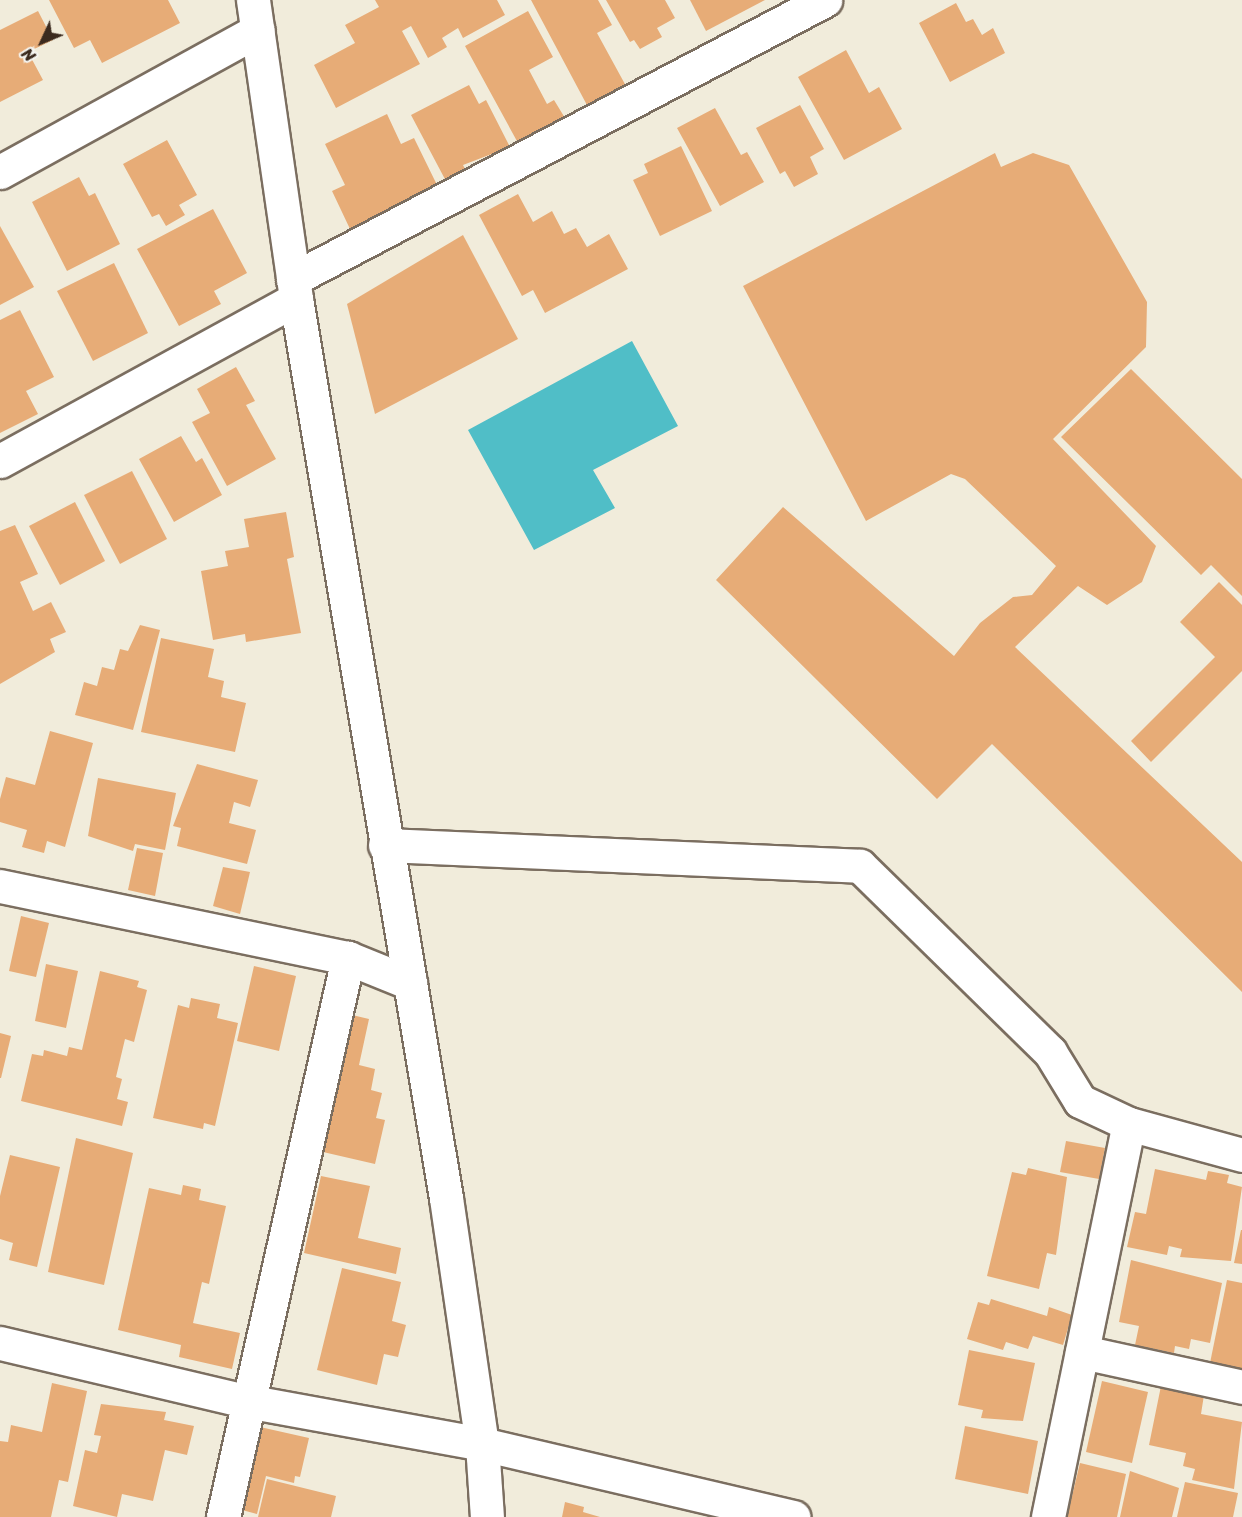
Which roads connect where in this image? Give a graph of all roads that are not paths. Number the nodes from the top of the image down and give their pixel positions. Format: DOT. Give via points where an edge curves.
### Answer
graph roads {
  1 [pos="825,0"];
  2 [pos="256,15"];
  3 [pos="0,172"];
  4 [pos="294,289"];
  5 [pos="0,461"];
  6 [pos="385,845"];
  7 [pos="0,886"];
  8 [pos="348,958"];
  9 [pos="410,983"];
  10 [pos="1129,1124"];
  11 [pos="1242,1155"];
  12 [pos="0,1343"];
  13 [pos="1082,1352"];
  14 [pos="1242,1388"];
  15 [pos="246,1401"];
  16 [pos="482,1444"];
  17 [pos="223,1517"];
  18 [pos="487,1517"];
  19 [pos="794,1517"];
  20 [pos="1048,1517"];
  1 -- 4 [label="street"];
  2 -- 3 [label="street"];
  2 -- 4 [label="street"];
  4 -- 5 [label="street"];
  4 -- 6 [label="street"];
  6 -- 9 [label="street"];
  6 -- 10 [label="street" via="860,866 1050,1052 1080,1101"];
  7 -- 8 [label="street"];
  8 -- 9 [label="street"];
  8 -- 15 [label="street"];
  9 -- 16 [label="street"];
  10 -- 11 [label="street"];
  10 -- 13 [label="street"];
  12 -- 15 [label="street"];
  13 -- 14 [label="street"];
  13 -- 20 [label="street"];
  15 -- 16 [label="street"];
  15 -- 17 [label="street"];
  16 -- 18 [label="street"];
  16 -- 19 [label="street"];
}
